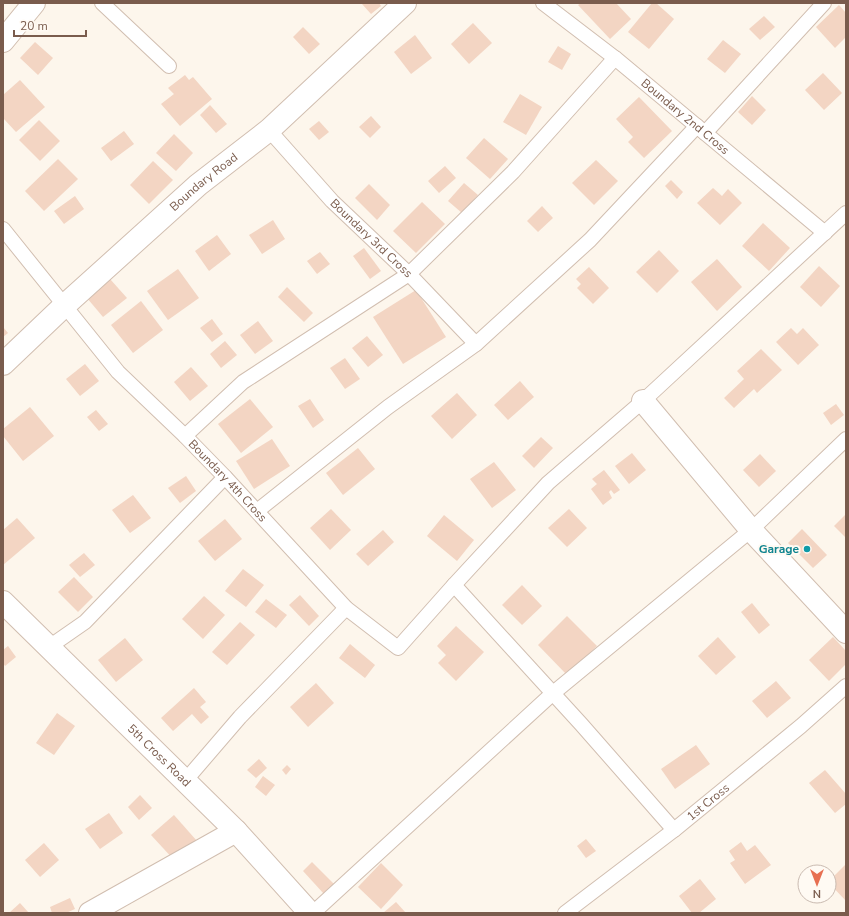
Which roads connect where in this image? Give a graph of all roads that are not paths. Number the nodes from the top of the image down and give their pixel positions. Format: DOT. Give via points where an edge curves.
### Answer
graph roads {
  1 [pos="34,3"];
  2 [pos="102,3"];
  3 [pos="405,3"];
  4 [pos="824,3"];
  5 [pos="546,4"];
  6 [pos="3,40"];
  7 [pos="615,58"];
  8 [pos="169,66"];
  9 [pos="269,130"];
  10 [pos="701,130"];
  11 [pos="846,213"];
  12 [pos="3,229"];
  13 [pos="825,233"];
  14 [pos="409,274"];
  15 [pos="65,306"];
  16 [pos="476,344"];
  17 [pos="3,364"];
  18 [pos="643,401"];
  19 [pos="185,436"];
  20 [pos="846,439"];
  21 [pos="225,477"];
  22 [pos="257,511"];
  23 [pos="751,530"];
  24 [pos="454,585"];
  25 [pos="3,602"];
  26 [pos="346,608"];
  27 [pos="846,632"];
  28 [pos="49,647"];
  29 [pos="846,686"];
  30 [pos="552,694"];
  31 [pos="185,781"];
  32 [pos="674,830"];
  33 [pos="236,831"];
  34 [pos="90,913"];
  35 [pos="312,913"];
  36 [pos="565,913"];
  1 -- 6 [label="street"];
  2 -- 8 [label="lane"];
  3 -- 9 [label="street, Boundary Road"];
  4 -- 10 [label="lane"];
  5 -- 7 [label="lane, Boundary 2nd Cross"];
  7 -- 10 [label="lane, Boundary 2nd Cross"];
  7 -- 14 [label="lane" via="513,172"];
  9 -- 14 [label="lane, Boundary 3rd Cross" via="332,201"];
  9 -- 15 [label="street, Boundary Road" via="198,185"];
  10 -- 13 [label="lane, Boundary 2nd Cross"];
  10 -- 16 [label="lane" via="590,240"];
  11 -- 13 [label="lane"];
  12 -- 15 [label="lane, Boundary 4th Cross"];
  13 -- 18 [label="lane"];
  14 -- 16 [label="lane, Boundary 3rd Cross"];
  14 -- 19 [label="lane" via="243,382"];
  15 -- 17 [label="street, Boundary Road"];
  15 -- 19 [label="lane, Boundary 4th Cross" via="118,372"];
  16 -- 22 [label="lane" via="388,407"];
  18 -- 23 [label="street"];
  18 -- 24 [label="lane" via="548,483"];
  19 -- 21 [label="lane, Boundary 4th Cross"];
  20 -- 23 [label="lane"];
  21 -- 22 [label="lane, Boundary 4th Cross"];
  21 -- 28 [label="lane" via="85,622"];
  22 -- 26 [label="lane, Boundary 4th Cross"];
  23 -- 27 [label="street"];
  23 -- 30 [label="lane"];
  24 -- 26 [label="lane, Boundary 4th Cross" via="398,648"];
  24 -- 30 [label="lane"];
  25 -- 28 [label="street, 5th Cross Road"];
  26 -- 31 [label="lane" via="240,717"];
  28 -- 31 [label="street, 5th Cross Road"];
  29 -- 32 [label="lane, 1st Cross"];
  30 -- 32 [label="lane"];
  30 -- 35 [label="lane"];
  31 -- 33 [label="street, 5th Cross Road"];
  32 -- 36 [label="lane, 1st Cross"];
  33 -- 34 [label="street"];
  33 -- 35 [label="street, 5th Cross Road"];
}
